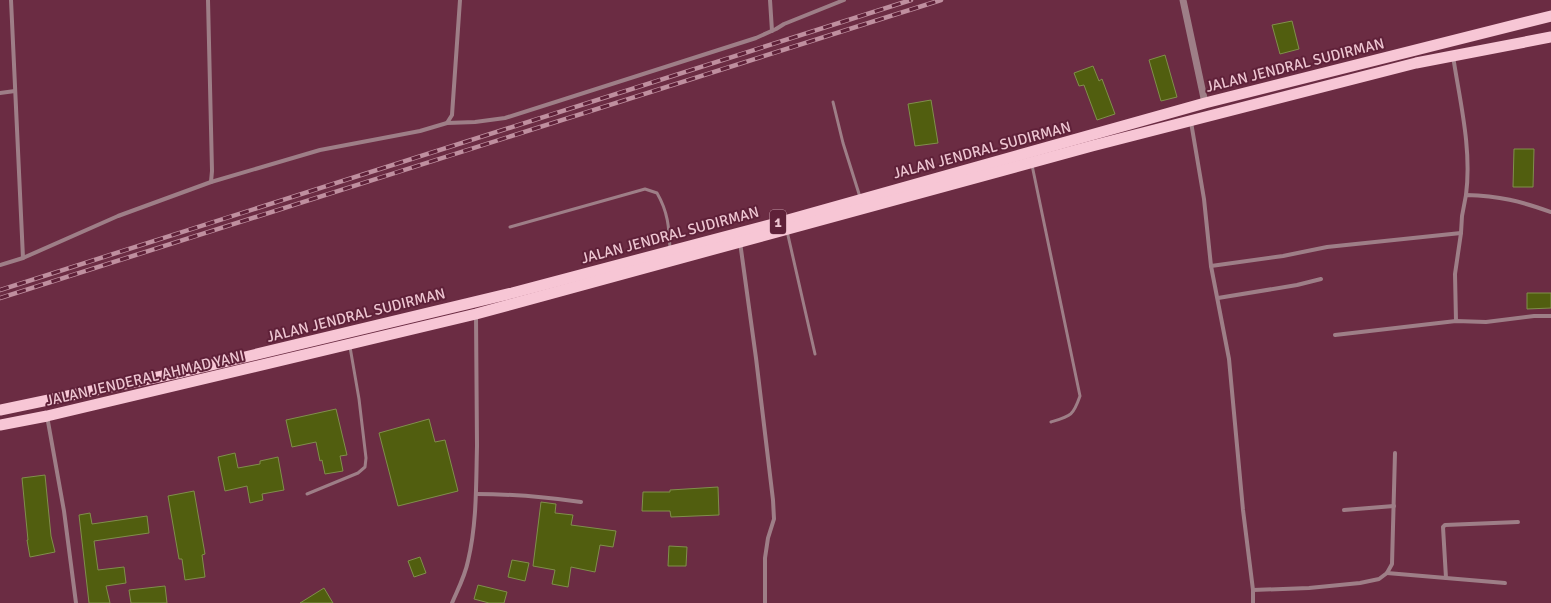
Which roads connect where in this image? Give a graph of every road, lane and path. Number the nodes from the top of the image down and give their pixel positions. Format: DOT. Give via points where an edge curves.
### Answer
graph roads {
  1 [pos="11,0"];
  2 [pos="208,0"];
  3 [pos="460,0"];
  4 [pos="770,0"];
  5 [pos="844,0"];
  6 [pos="1183,0"];
  7 [pos="1551,16"];
  8 [pos="772,31"];
  9 [pos="1551,36"];
  10 [pos="1453,56"];
  11 [pos="15,91"];
  12 [pos="0,93"];
  13 [pos="833,102"];
  14 [pos="1205,103"];
  15 [pos="1190,121"];
  16 [pos="447,123"];
  17 [pos="1031,163"];
  18 [pos="211,182"];
  19 [pos="1466,196"];
  20 [pos="860,199"];
  21 [pos="1551,212"];
  22 [pos="510,227"];
  23 [pos="786,229"];
  24 [pos="1461,233"];
  25 [pos="740,242"];
  26 [pos="670,251"];
  27 [pos="23,258"];
  28 [pos="0,265"];
  29 [pos="1211,266"];
  30 [pos="1321,279"];
  31 [pos="1218,298"];
  32 [pos="476,314"];
  33 [pos="1551,316"];
  34 [pos="1456,321"];
  35 [pos="1335,335"];
  36 [pos="349,344"];
  37 [pos="815,354"];
  38 [pos="0,410"];
  39 [pos="47,416"];
  40 [pos="1051,422"];
  41 [pos="0,425"];
  42 [pos="1395,453"];
  43 [pos="306,494"];
  44 [pos="476,494"];
  45 [pos="581,502"];
  46 [pos="1394,506"];
  47 [pos="1344,510"];
  48 [pos="1518,522"];
  49 [pos="1388,573"];
  50 [pos="1446,578"];
  51 [pos="1505,583"];
  52 [pos="1253,590"];
  53 [pos="76,603"];
  54 [pos="452,603"];
  55 [pos="765,603"];
  56 [pos="1252,603"];
  1 -- 11 [label="street"];
  2 -- 18 [label="street"];
  3 -- 16 [label="street" via="452,115"];
  4 -- 8 [label="street"];
  5 -- 8 [label="street"];
  6 -- 14 [label="street"];
  7 -- 14 [label="highway, JALAN JENDRAL SUDIRMAN / 1"];
  8 -- 16 [label="street" via="505,118"];
  9 -- 10 [label="highway, JALAN JENDERAL AHMAD YANI / 1"];
  10 -- 15 [label="highway, JALAN JENDERAL AHMAD YANI / 1" via="1416,63"];
  10 -- 19 [label="street" via="1466,142"];
  11 -- 12 [label="street"];
  11 -- 27 [label="street"];
  13 -- 20 [label="lane"];
  14 -- 20 [label="highway, JALAN JENDRAL SUDIRMAN / 1"];
  15 -- 17 [label="highway, JALAN JENDERAL AHMAD YANI / 1"];
  15 -- 29 [label="street" via="1204,199"];
  16 -- 18 [label="street" via="420,131 320,150"];
  17 -- 23 [label="highway, JALAN JENDERAL AHMAD YANI / 1"];
  17 -- 40 [label="lane" via="1080,396 1076,408 1069,416"];
  18 -- 27 [label="street" via="118,216"];
  19 -- 21 [label="street" via="1514,199"];
  19 -- 24 [label="street"];
  20 -- 26 [label="highway, JALAN JENDRAL SUDIRMAN / 1"];
  22 -- 26 [label="lane" via="645,189 657,193 663,203 668,218"];
  23 -- 25 [label="highway, JALAN JENDERAL AHMAD YANI / 1"];
  23 -- 37 [label="lane"];
  24 -- 29 [label="street" via="1327,247"];
  24 -- 34 [label="street" via="1455,274"];
  25 -- 32 [label="highway, JALAN JENDERAL AHMAD YANI / 1"];
  25 -- 55 [label="street" via="773,500 774,518 765,558"];
  26 -- 38 [label="highway, JALAN JENDRAL SUDIRMAN / 1" via="512,293 190,370"];
  27 -- 28 [label="street"];
  29 -- 31 [label="street"];
  30 -- 31 [label="street"];
  31 -- 52 [label="street" via="1229,358 1242,510"];
  32 -- 36 [label="highway, JALAN JENDERAL AHMAD YANI / 1"];
  32 -- 44 [label="street"];
  33 -- 34 [label="street" via="1486,322"];
  34 -- 35 [label="street"];
  36 -- 39 [label="highway, JALAN JENDERAL AHMAD YANI / 1"];
  36 -- 43 [label="lane" via="360,400 365,467 358,473"];
  39 -- 41 [label="highway, JALAN JENDERAL AHMAD YANI / 1"];
  39 -- 53 [label="street" via="64,511"];
  42 -- 46 [label="street"];
  44 -- 45 [label="street" via="525,495"];
  44 -- 54 [label="street" via="468,561"];
  46 -- 47 [label="street"];
  46 -- 49 [label="street" via="1392,564"];
  48 -- 50 [label="street" via="1445,525 1443,527"];
  49 -- 50 [label="street"];
  49 -- 52 [label="street" via="1379,579 1360,583"];
  50 -- 51 [label="street"];
  52 -- 56 [label="street"];
}
